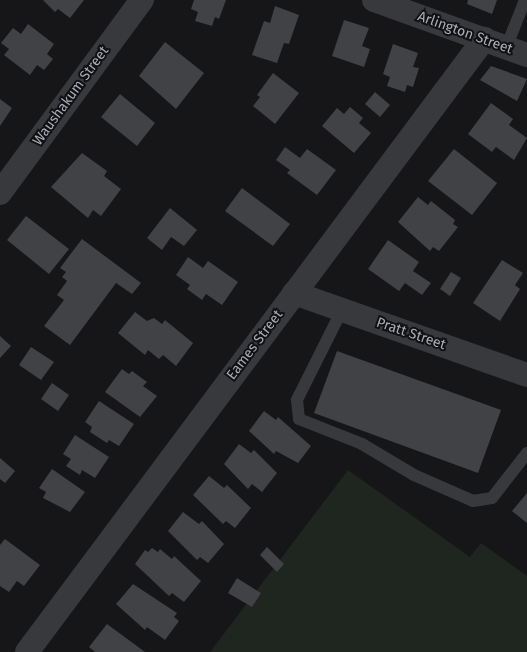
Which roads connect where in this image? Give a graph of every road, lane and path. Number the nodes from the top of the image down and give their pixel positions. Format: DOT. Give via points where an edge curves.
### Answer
graph roads {
  1 [pos="142,0"];
  2 [pos="374,0"];
  3 [pos="524,0"];
  4 [pos="484,39"];
  5 [pos="517,51"];
  6 [pos="0,193"];
  7 [pos="294,293"];
  8 [pos="342,310"];
  9 [pos="527,375"];
  10 [pos="527,453"];
  11 [pos="27,652"];
  1 -- 6 [label="street, Waushakum Street"];
  2 -- 4 [label="street, Arlington Street"];
  3 -- 5 [label="lane"];
  4 -- 5 [label="street, Arlington Street"];
  4 -- 7 [label="street, Eames Street"];
  7 -- 8 [label="street, Pratt Street"];
  7 -- 11 [label="street, Eames Street"];
  8 -- 9 [label="street, Pratt Street"];
  8 -- 10 [label="lane" via="297,400 299,419 362,444 414,475 473,501 492,498"];
}
